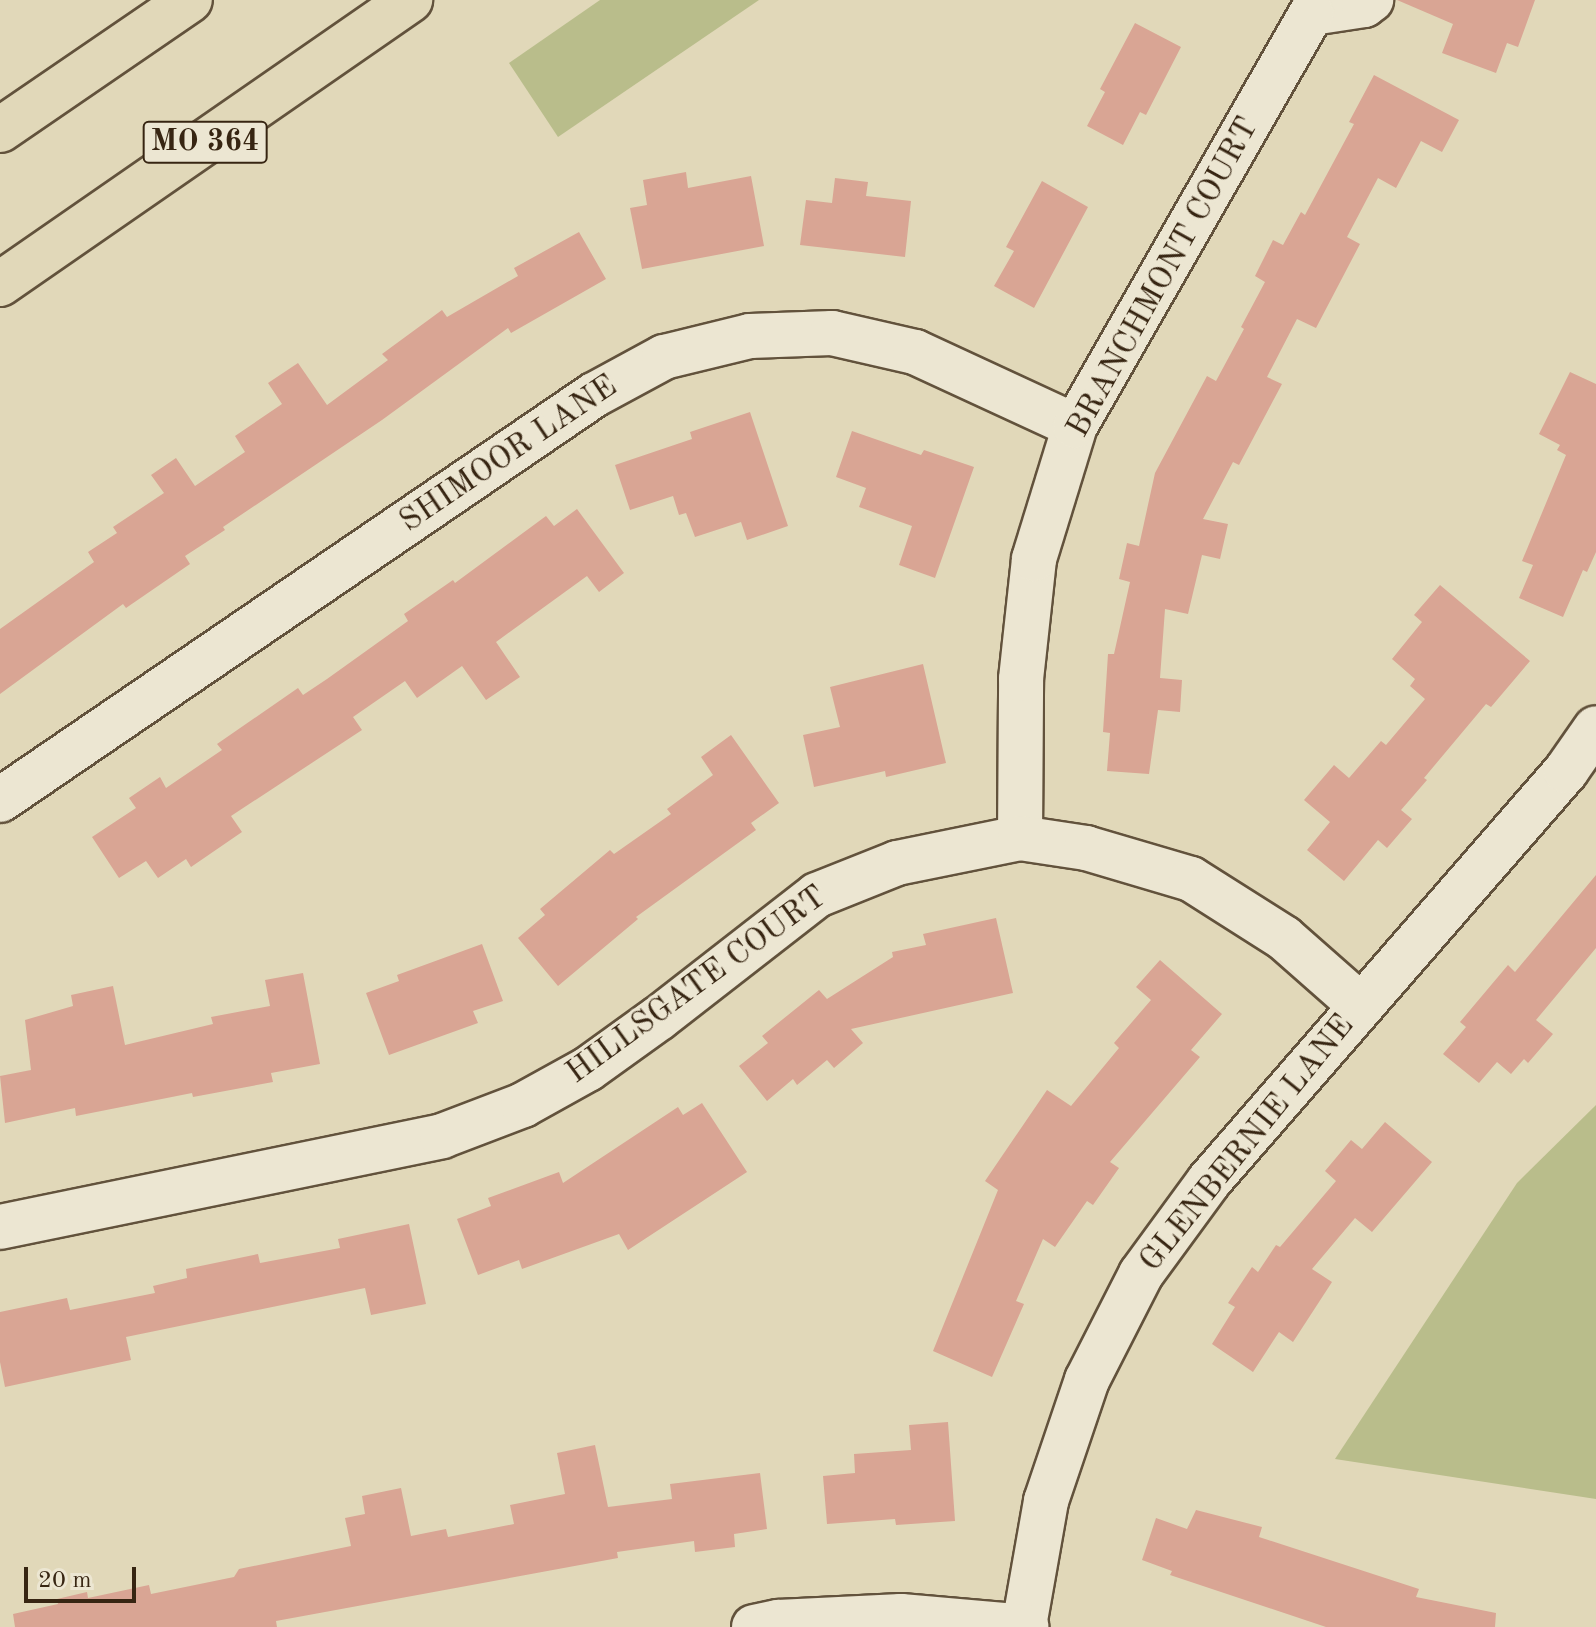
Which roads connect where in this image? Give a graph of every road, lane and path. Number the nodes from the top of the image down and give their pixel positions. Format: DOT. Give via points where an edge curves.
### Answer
graph roads {
  1 [pos="190,0"];
  2 [pos="410,0"];
  3 [pos="1371,0"];
  4 [pos="1309,7"];
  5 [pos="0,130"];
  6 [pos="0,284"];
  7 [pos="1075,426"];
  8 [pos="1596,728"];
  9 [pos="0,800"];
  10 [pos="1020,838"];
  11 [pos="1360,1005"];
  12 [pos="0,1227"];
  13 [pos="754,1627"];
  14 [pos="1025,1627"];
  1 -- 5 [label="highway"];
  2 -- 6 [label="highway, MO 364"];
  3 -- 4 [label="street, BRANCHMONT COURT" via="1364,5"];
  4 -- 7 [label="street, BRANCHMONT COURT"];
  7 -- 9 [label="street, SHIMOOR LANE" via="915,352 832,333 750,336 664,357 594,395"];
  7 -- 10 [label="street, BRANCHMONT COURT" via="1034,559 1021,679"];
  8 -- 11 [label="street, GLENBERNIE LANE" via="1566,771"];
  10 -- 11 [label="street, HILLSGATE COURT" via="1086,848 1191,879 1284,938"];
  10 -- 12 [label="street, HILLSGATE COURT" via="897,863 817,895 588,1069 523,1105 442,1136"];
  11 -- 14 [label="street, GLENBERNIE LANE" via="1209,1181 1141,1274 1087,1380 1051,1486"];
  13 -- 14 [label="street" via="901,1616"];
}
